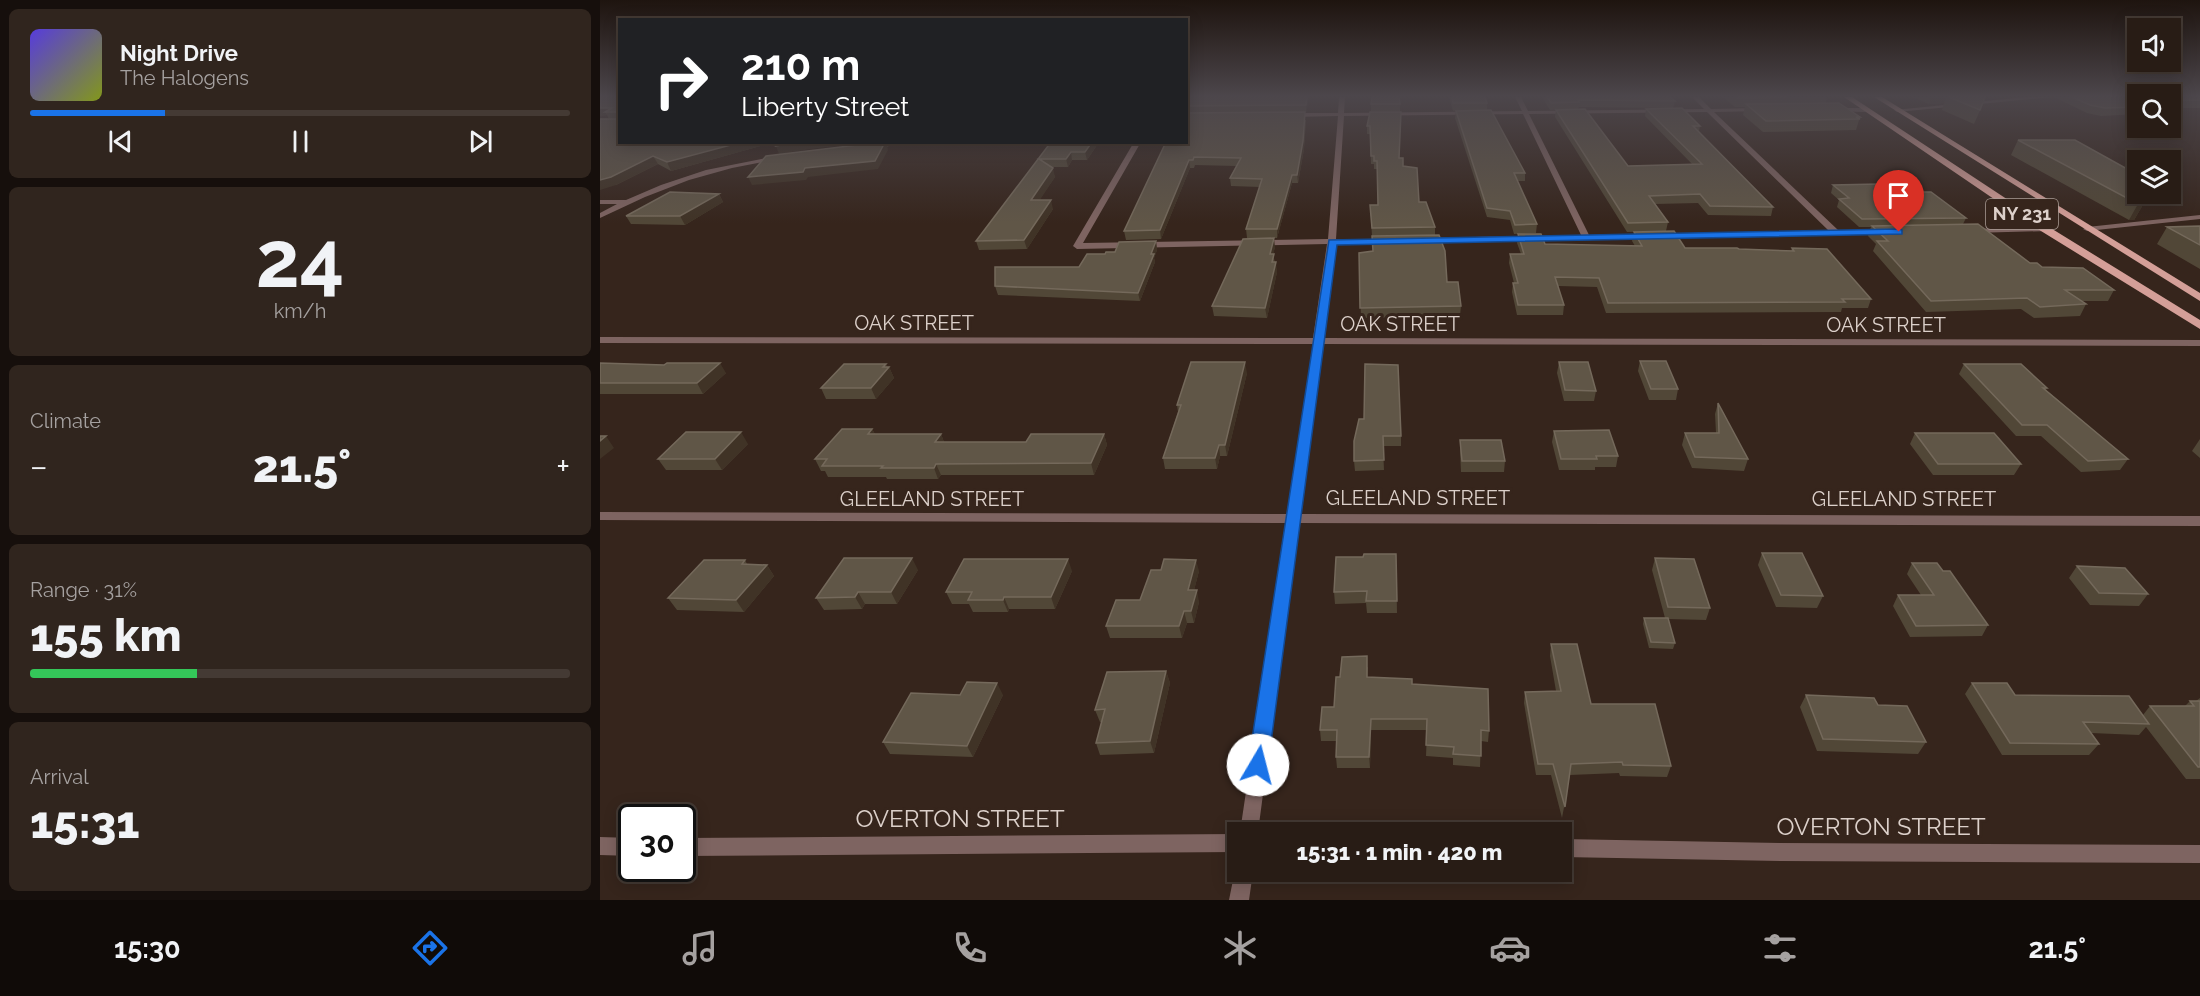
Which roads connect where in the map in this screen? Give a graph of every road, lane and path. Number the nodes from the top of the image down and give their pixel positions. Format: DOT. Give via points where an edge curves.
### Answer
graph roads {
  1 [pos="1339,139"];
  2 [pos="1539,139"];
  3 [pos="1738,139"];
  4 [pos="1909,139"];
  5 [pos="1944,139"];
  6 [pos="895,144"];
  7 [pos="1137,144"];
  8 [pos="866,148"];
  9 [pos="788,156"];
  10 [pos="600,202"];
  11 [pos="626,202"];
  12 [pos="600,216"];
  13 [pos="2200,217"];
  14 [pos="2045,229"];
  15 [pos="2087,229"];
  16 [pos="1960,231"];
  17 [pos="1892,232"];
  18 [pos="1836,234"];
  19 [pos="1587,238"];
  20 [pos="1402,241"];
  21 [pos="1413,241"];
  22 [pos="1332,242"];
  23 [pos="2200,298"];
  24 [pos="2200,325"];
  25 [pos="600,340"];
  26 [pos="1318,342"];
  27 [pos="2200,343"];
  28 [pos="600,516"];
  29 [pos="1293,517"];
  30 [pos="2200,521"];
  31 [pos="1250,822"];
  32 [pos="1227,843"];
  33 [pos="600,846"];
  34 [pos="618,846"];
  35 [pos="696,847"];
  36 [pos="1572,848"];
  37 [pos="2200,854"];
  38 [pos="1242,882"];
  39 [pos="1239,900"];
  1 -- 22 [label="street"];
  2 -- 19 [label="street"];
  3 -- 18 [label="street"];
  4 -- 14 [label="main road, NY 231"];
  5 -- 15 [label="main road, NY 231"];
  6 -- 8 [label="street"];
  7 -- 22 [label="street" via="1077,246"];
  9 -- 11 [label="street" via="716,171"];
  10 -- 11 [label="street"];
  11 -- 12 [label="street"];
  13 -- 15 [label="street"];
  14 -- 16 [label="street"];
  14 -- 24 [label="main road, NY 231"];
  15 -- 23 [label="main road, NY 231"];
  17 -- 18 [label="street"];
  18 -- 19 [label="street"];
  19 -- 21 [label="street"];
  20 -- 22 [label="street"];
  22 -- 26 [label="street"];
  25 -- 26 [label="street, OAK STREET"];
  26 -- 27 [label="street, OAK STREET"];
  26 -- 29 [label="street"];
  28 -- 29 [label="street, GLEELAND STREET"];
  29 -- 30 [label="street, GLEELAND STREET"];
  29 -- 31 [label="street"];
  32 -- 35 [label="street, OVERTON STREET"];
  33 -- 34 [label="street"];
  36 -- 37 [label="street, OVERTON STREET"];
  38 -- 39 [label="street"];
}
